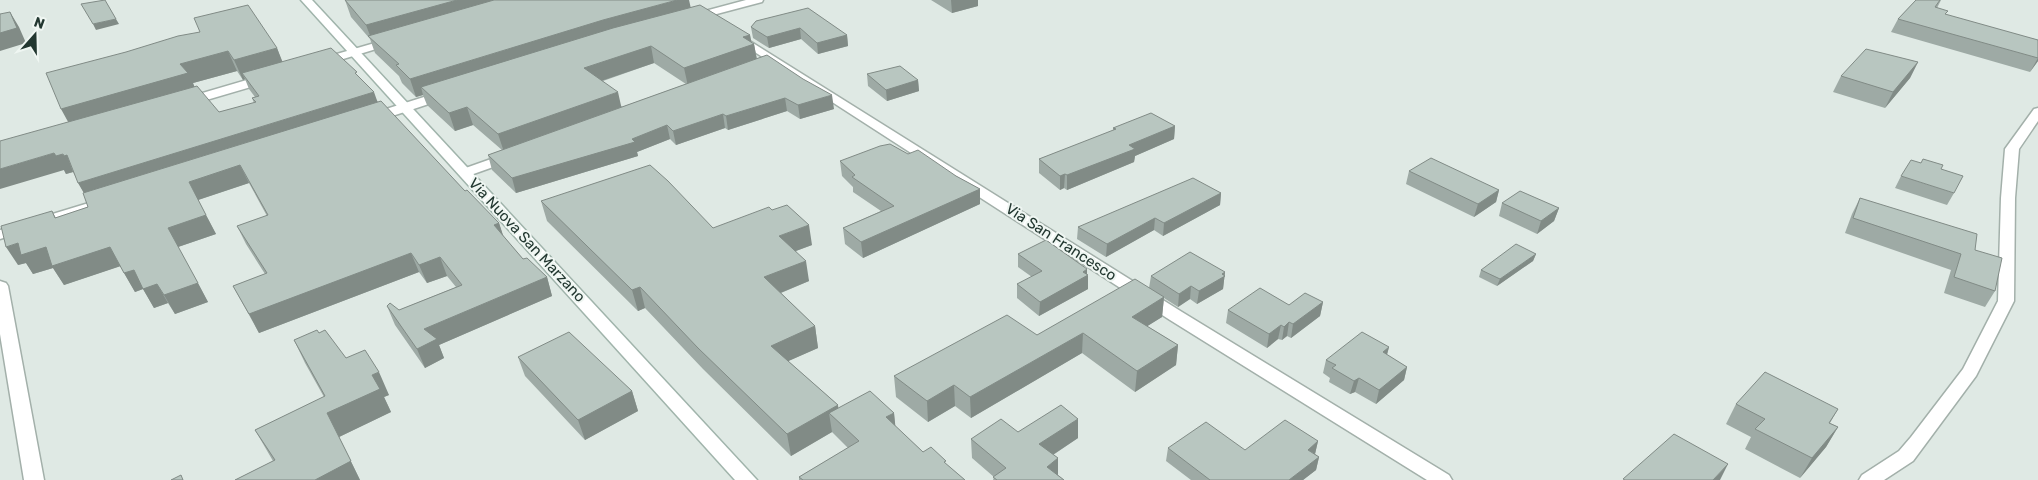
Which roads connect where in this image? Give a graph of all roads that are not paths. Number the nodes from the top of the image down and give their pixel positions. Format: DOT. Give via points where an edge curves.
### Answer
graph roads {
  1 [pos="306,0"];
  2 [pos="758,0"];
  3 [pos="687,12"];
  4 [pos="704,14"];
  5 [pos="400,39"];
  6 [pos="354,52"];
  7 [pos="777,60"];
  8 [pos="307,66"];
  9 [pos="758,66"];
  10 [pos="278,74"];
  11 [pos="452,92"];
  12 [pos="172,106"];
  13 [pos="405,107"];
  14 [pos="2038,112"];
  15 [pos="358,122"];
  16 [pos="520,153"];
  17 [pos="465,173"];
  18 [pos="104,202"];
  19 [pos="0,235"];
  20 [pos="0,286"];
  21 [pos="5,341"];
  22 [pos="34,480"];
  23 [pos="747,480"];
  24 [pos="1442,480"];
  25 [pos="1868,480"];
  1 -- 6 [label="street, Via Nuova San Marzano"];
  2 -- 4 [label="street"];
  3 -- 4 [label="street, Via San Francesco"];
  4 -- 7 [label="street, Via San Francesco"];
  5 -- 6 [label="street"];
  6 -- 8 [label="street"];
  6 -- 13 [label="street, Via Nuova San Marzano"];
  7 -- 9 [label="street"];
  7 -- 24 [label="street, Via San Francesco" via="1176,316"];
  10 -- 12 [label="street"];
  11 -- 13 [label="street"];
  13 -- 15 [label="street"];
  13 -- 17 [label="street, Via Nuova San Marzano"];
  14 -- 25 [label="street" via="2012,149 2006,301 1970,372 1918,442 1906,456"];
  16 -- 17 [label="street"];
  17 -- 23 [label="street, Via Nuova San Marzano"];
  18 -- 19 [label="street"];
  20 -- 21 [label="street"];
  21 -- 22 [label="street"];
}
